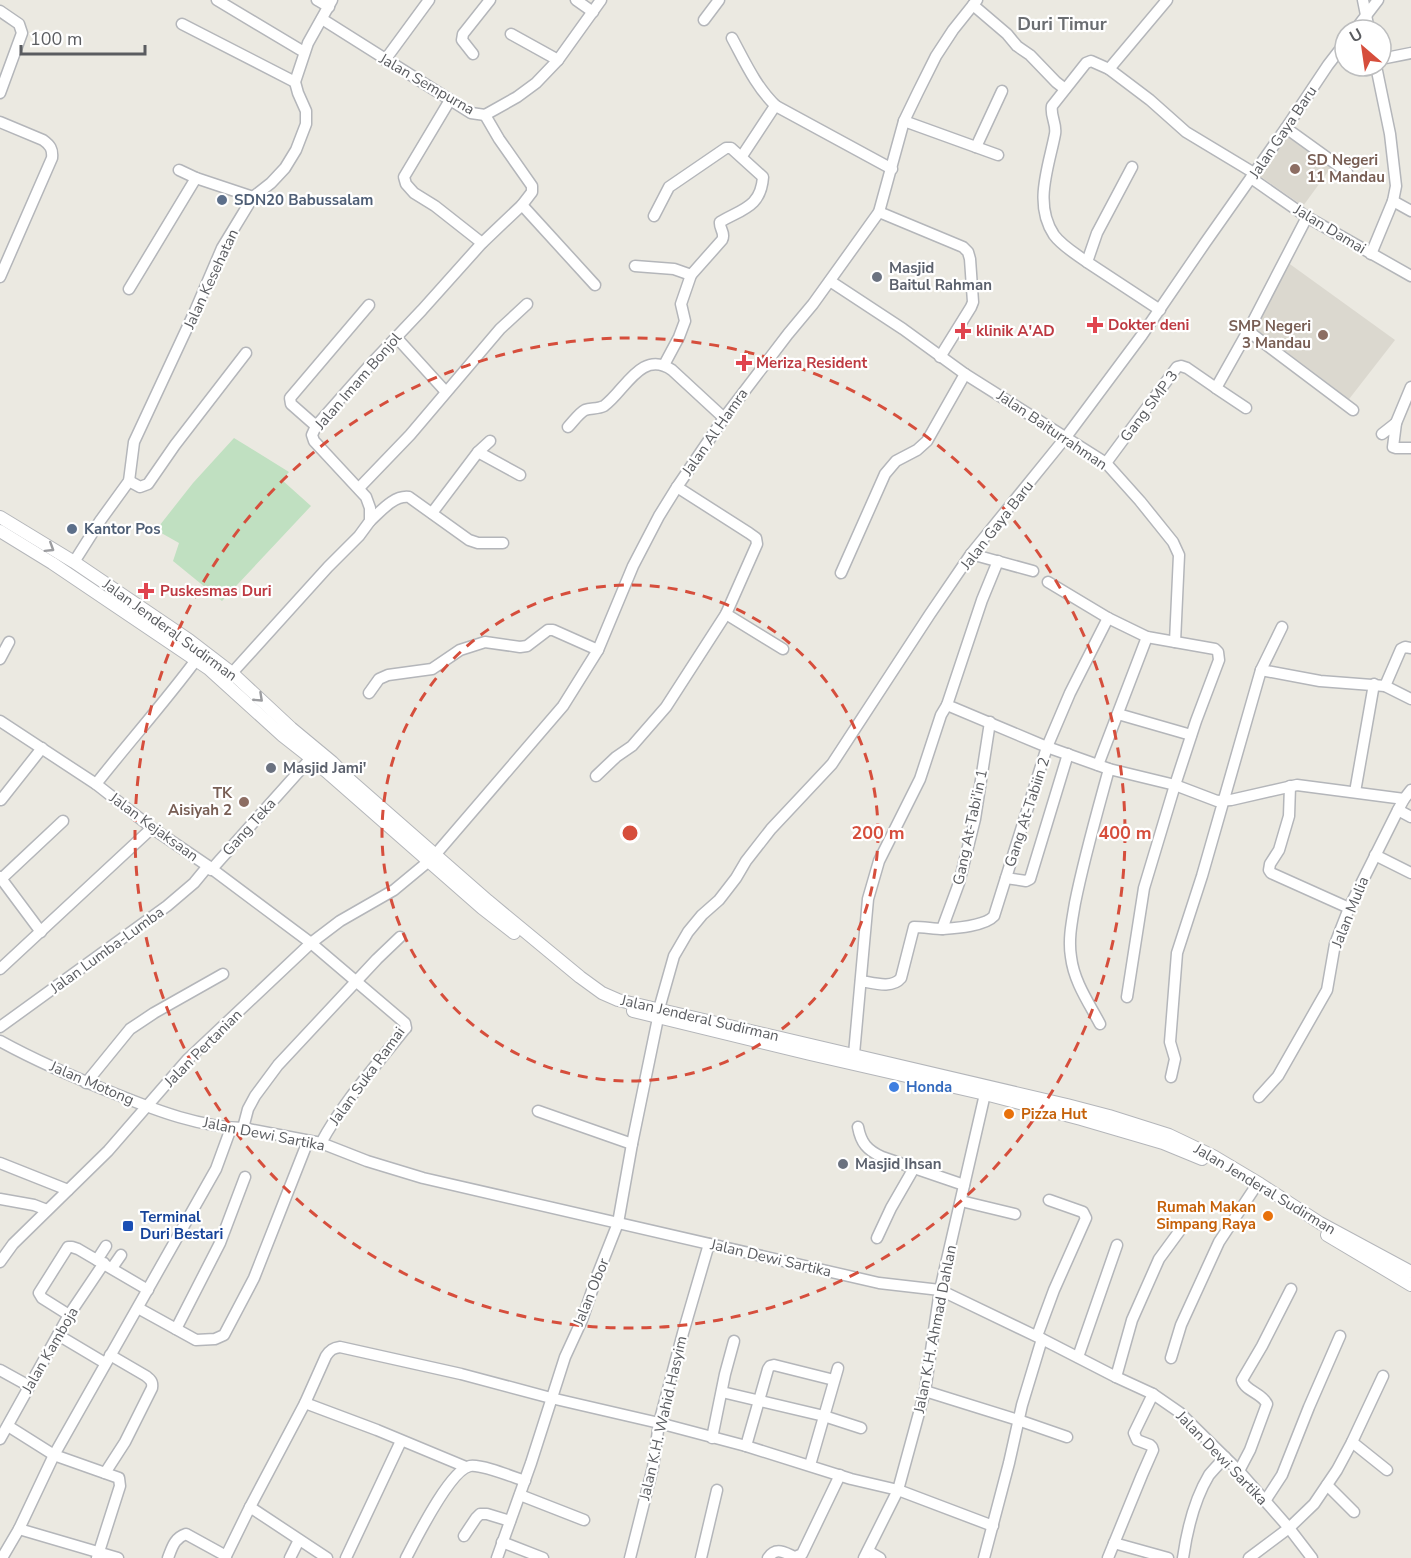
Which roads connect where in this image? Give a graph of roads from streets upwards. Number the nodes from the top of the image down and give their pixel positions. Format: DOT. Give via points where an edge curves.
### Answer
graph roads {
  1 [pos="217,0"];
  2 [pos="317,0"];
  3 [pos="429,0"];
  4 [pos="490,0"];
  5 [pos="576,0"];
  6 [pos="601,0"];
  7 [pos="718,0"];
  8 [pos="1167,0"];
  9 [pos="1362,0"];
  10 [pos="1378,0"];
  11 [pos="975,3"];
  12 [pos="330,4"];
  13 [pos="0,11"];
  14 [pos="593,12"];
  15 [pos="1366,15"];
  16 [pos="1364,18"];
  17 [pos="1367,18"];
  18 [pos="322,19"];
  19 [pos="704,20"];
  20 [pos="182,24"];
  21 [pos="511,34"];
  22 [pos="732,38"];
  23 [pos="304,52"];
  24 [pos="1411,53"];
  25 [pos="473,54"];
  26 [pos="1393,57"];
  27 [pos="1333,59"];
  28 [pos="385,60"];
  29 [pos="558,60"];
  30 [pos="1109,69"];
  31 [pos="1378,78"];
  32 [pos="295,82"];
  33 [pos="1065,89"];
  34 [pos="1002,91"];
  35 [pos="0,93"];
  36 [pos="450,100"];
  37 [pos="776,106"];
  38 [pos="485,115"];
  39 [pos="904,121"];
  40 [pos="0,122"];
  41 [pos="1286,128"];
  42 [pos="976,147"];
  43 [pos="998,155"];
  44 [pos="742,156"];
  45 [pos="1132,167"];
  46 [pos="892,169"];
  47 [pos="179,170"];
  48 [pos="1347,172"];
  49 [pos="1253,175"];
  50 [pos="196,178"];
  51 [pos="253,197"];
  52 [pos="1393,201"];
  53 [pos="522,205"];
  54 [pos="1411,211"];
  55 [pos="879,212"];
  56 [pos="654,216"];
  57 [pos="1307,217"];
  58 [pos="482,243"];
  59 [pos="1371,254"];
  60 [pos="1087,262"];
  61 [pos="635,266"];
  62 [pos="691,275"];
  63 [pos="1411,276"];
  64 [pos="0,277"];
  65 [pos="830,281"];
  66 [pos="596,285"];
  67 [pos="129,289"];
  68 [pos="369,304"];
  69 [pos="527,304"];
  70 [pos="1160,310"];
  71 [pos="1248,331"];
  72 [pos="396,337"];
  73 [pos="246,353"];
  74 [pos="940,357"];
  75 [pos="664,365"];
  76 [pos="965,374"];
  77 [pos="1411,387"];
  78 [pos="1216,388"];
  79 [pos="446,392"];
  80 [pos="1246,408"];
  81 [pos="1353,410"];
  82 [pos="724,418"];
  83 [pos="1396,423"];
  84 [pos="316,426"];
  85 [pos="568,427"];
  86 [pos="1382,434"];
  87 [pos="1066,437"];
  88 [pos="490,441"];
  89 [pos="1411,448"];
  90 [pos="478,452"];
  91 [pos="1106,463"];
  92 [pos="520,476"];
  93 [pos="129,481"];
  94 [pos="677,487"];
  95 [pos="359,488"];
  96 [pos="432,513"];
  97 [pos="0,517"];
  98 [pos="370,521"];
  99 [pos="0,531"];
  100 [pos="28,541"];
  101 [pos="503,543"];
  102 [pos="971,554"];
  103 [pos="998,561"];
  104 [pos="74,562"];
  105 [pos="1033,571"];
  106 [pos="841,573"];
  107 [pos="1048,582"];
  108 [pos="726,614"];
  109 [pos="1107,618"];
  110 [pos="1282,627"];
  111 [pos="1148,637"];
  112 [pos="9,642"];
  113 [pos="1175,642"];
  114 [pos="1411,648"];
  115 [pos="783,649"];
  116 [pos="598,650"];
  117 [pos="0,659"];
  118 [pos="196,660"];
  119 [pos="1261,670"];
  120 [pos="232,673"];
  121 [pos="1374,684"];
  122 [pos="1385,686"];
  123 [pos="369,693"];
  124 [pos="1411,699"];
  125 [pos="947,705"];
  126 [pos="1118,714"];
  127 [pos="0,721"];
  128 [pos="990,722"];
  129 [pos="287,732"];
  130 [pos="1191,735"];
  131 [pos="1047,747"];
  132 [pos="42,748"];
  133 [pos="1068,754"];
  134 [pos="311,758"];
  135 [pos="1103,767"];
  136 [pos="596,776"];
  137 [pos="96,784"];
  138 [pos="1174,786"];
  139 [pos="1290,786"];
  140 [pos="1355,792"];
  141 [pos="1407,795"];
  142 [pos="1,800"];
  143 [pos="1223,801"];
  144 [pos="1398,810"];
  145 [pos="1411,817"];
  146 [pos="63,821"];
  147 [pos="152,828"];
  148 [pos="1375,855"];
  149 [pos="432,858"];
  150 [pos="209,868"];
  151 [pos="1411,873"];
  152 [pos="0,878"];
  153 [pos="1006,878"];
  154 [pos="1349,908"];
  155 [pos="942,929"];
  156 [pos="41,932"];
  157 [pos="400,938"];
  158 [pos="311,943"];
  159 [pos="0,969"];
  160 [pos="223,974"];
  161 [pos="861,981"];
  162 [pos="357,982"];
  163 [pos="1127,997"];
  164 [pos="659,1013"];
  165 [pos="1100,1024"];
  166 [pos="0,1027"];
  167 [pos="0,1041"];
  168 [pos="811,1049"];
  169 [pos="854,1054"];
  170 [pos="1171,1077"];
  171 [pos="86,1083"];
  172 [pos="986,1094"];
  173 [pos="1259,1097"];
  174 [pos="146,1106"];
  175 [pos="538,1112"];
  176 [pos="187,1120"];
  177 [pos="858,1127"];
  178 [pos="231,1128"];
  179 [pos="243,1128"];
  180 [pos="1150,1134"];
  181 [pos="308,1141"];
  182 [pos="321,1143"];
  183 [pos="632,1144"];
  184 [pos="0,1163"];
  185 [pos="914,1168"];
  186 [pos="245,1177"];
  187 [pos="964,1185"];
  188 [pos="1254,1189"];
  189 [pos="68,1190"];
  190 [pos="0,1198"];
  191 [pos="1049,1200"];
  192 [pos="961,1201"];
  193 [pos="47,1210"];
  194 [pos="1015,1214"];
  195 [pos="618,1223"];
  196 [pos="1181,1229"];
  197 [pos="877,1238"];
  198 [pos="709,1244"];
  199 [pos="1117,1245"];
  200 [pos="106,1246"];
  201 [pos="121,1255"];
  202 [pos="0,1262"];
  203 [pos="105,1263"];
  204 [pos="1411,1272"];
  205 [pos="1411,1285"];
  206 [pos="1291,1289"];
  207 [pos="148,1290"];
  208 [pos="940,1290"];
  209 [pos="138,1308"];
  210 [pos="69,1315"];
  211 [pos="176,1329"];
  212 [pos="58,1335"];
  213 [pos="1340,1336"];
  214 [pos="1040,1338"];
  215 [pos="734,1341"];
  216 [pos="1077,1357"];
  217 [pos="1171,1358"];
  218 [pos="108,1359"];
  219 [pos="0,1370"];
  220 [pos="1383,1376"];
  221 [pos="1116,1377"];
  222 [pos="29,1386"];
  223 [pos="925,1391"];
  224 [pos="722,1392"];
  225 [pos="1153,1394"];
  226 [pos="551,1398"];
  227 [pos="759,1401"];
  228 [pos="305,1403"];
  229 [pos="824,1416"];
  230 [pos="1018,1420"];
  231 [pos="660,1423"];
  232 [pos="8,1426"];
  233 [pos="861,1428"];
  234 [pos="1067,1437"];
  235 [pos="712,1438"];
  236 [pos="0,1439"];
  237 [pos="401,1441"];
  238 [pos="1352,1442"];
  239 [pos="746,1446"];
  240 [pos="54,1455"];
  241 [pos="1225,1457"];
  242 [pos="810,1465"];
  243 [pos="466,1467"];
  244 [pos="1387,1470"];
  245 [pos="1239,1471"];
  246 [pos="105,1473"];
  247 [pos="840,1475"];
  248 [pos="525,1481"];
  249 [pos="1327,1485"];
  250 [pos="717,1490"];
  251 [pos="898,1490"];
  252 [pos="520,1495"];
  253 [pos="1265,1501"];
  254 [pos="250,1507"];
  255 [pos="1354,1512"];
  256 [pos="584,1520"];
  257 [pos="510,1521"];
  258 [pos="993,1526"];
  259 [pos="1289,1528"];
  260 [pos="19,1529"];
  261 [pos="464,1536"];
  262 [pos="299,1540"];
  263 [pos="502,1542"];
  264 [pos="1114,1543"];
  265 [pos="866,1554"];
  266 [pos="98,1555"];
  267 [pos="225,1557"];
  268 [pos="324,1557"];
  269 [pos="2,1558"];
  270 [pos="118,1558"];
  271 [pos="168,1558"];
  272 [pos="290,1558"];
  273 [pos="346,1558"];
  274 [pos="406,1558"];
  275 [pos="497,1558"];
  276 [pos="543,1558"];
  277 [pos="630,1558"];
  278 [pos="701,1558"];
  279 [pos="768,1558"];
  280 [pos="880,1558"];
  281 [pos="984,1558"];
  282 [pos="1108,1558"];
  283 [pos="1168,1558"];
  284 [pos="1183,1558"];
  285 [pos="1249,1558"];
  286 [pos="1312,1558"];
  1 -- 23 [label="street"];
  2 -- 12 [label="street"];
  3 -- 28 [label="street"];
  4 -- 25 [label="street" via="463,34 462,40"];
  5 -- 14 [label="street"];
  6 -- 14 [label="street, Jalan Sempurna"];
  7 -- 19 [label="street"];
  8 -- 30 [label="street"];
  9 -- 15 [label="street"];
  10 -- 15 [label="street"];
  11 -- 33 [label="street"];
  11 -- 39 [label="street, Jalan Al Hamra" via="936,56"];
  12 -- 18 [label="street"];
  13 -- 35 [label="street" via="19,24 22,33"];
  14 -- 29 [label="street, Jalan Sempurna"];
  15 -- 16 [label="street"];
  15 -- 17 [label="street"];
  18 -- 23 [label="street"];
  18 -- 28 [label="street, Jalan Sempurna"];
  20 -- 32 [label="street"];
  21 -- 29 [label="street"];
  22 -- 37 [label="street" via="748,70"];
  23 -- 32 [label="street"];
  24 -- 26 [label="street"];
  27 -- 41 [label="street, Jalan Gaya Baru"];
  28 -- 36 [label="street, Jalan Sempurna"];
  29 -- 38 [label="street, Jalan Sempurna" via="516,98"];
  30 -- 33 [label="street" via="1089,61"];
  30 -- 49 [label="street, Jalan Damai" via="1186,132"];
  31 -- 52 [label="street" via="1390,134 1396,186"];
  32 -- 51 [label="street, Jalan Kesehatan" via="306,111 306,124 285,168"];
  33 -- 60 [label="street" via="1052,106 1056,128 1043,196 1054,235"];
  34 -- 42 [label="street"];
  36 -- 38 [label="street, Jalan Sempurna" via="471,113"];
  36 -- 58 [label="street" via="406,172 405,180 414,193"];
  37 -- 44 [label="street"];
  37 -- 46 [label="street"];
  38 -- 53 [label="street" via="532,186"];
  39 -- 42 [label="street"];
  39 -- 46 [label="street, Jalan Al Hamra"];
  40 -- 64 [label="street" via="43,140 52,153"];
  41 -- 48 [label="street"];
  41 -- 49 [label="street, Jalan Gaya Baru"];
  42 -- 43 [label="street"];
  44 -- 56 [label="street" via="726,148 669,188"];
  44 -- 62 [label="street" via="763,177 758,197 749,207 720,222 722,240"];
  45 -- 60 [label="street" via="1097,233"];
  46 -- 55 [label="street, Jalan Al Hamra"];
  47 -- 50 [label="street"];
  49 -- 57 [label="street, Jalan Damai"];
  49 -- 70 [label="street, Jalan Gaya Baru"];
  50 -- 51 [label="street"];
  50 -- 67 [label="street"];
  51 -- 93 [label="street, Jalan Kesehatan" via="222,248 134,442"];
  52 -- 54 [label="street"];
  52 -- 59 [label="street"];
  53 -- 58 [label="street, Jalan Imam Bonjol"];
  53 -- 66 [label="street"];
  55 -- 65 [label="street, Jalan Al Hamra"];
  55 -- 74 [label="street" via="968,252 973,302"];
  57 -- 59 [label="street, Jalan Damai"];
  57 -- 71 [label="street"];
  58 -- 72 [label="street, Jalan Imam Bonjol"];
  59 -- 63 [label="street, Jalan Damai"];
  60 -- 70 [label="street"];
  61 -- 62 [label="street" via="674,269"];
  62 -- 75 [label="street" via="681,304 685,321"];
  65 -- 74 [label="street, Jalan Baiturrahman"];
  65 -- 82 [label="street, Jalan Al Hamra"];
  68 -- 84 [label="street" via="290,398 291,404"];
  69 -- 79 [label="street"];
  70 -- 87 [label="street, Jalan Gaya Baru"];
  71 -- 78 [label="street"];
  71 -- 81 [label="street"];
  72 -- 79 [label="street"];
  72 -- 84 [label="street, Jalan Imam Bonjol"];
  73 -- 93 [label="street" via="148,484 140,487"];
  74 -- 76 [label="street, Jalan Baiturrahman"];
  75 -- 82 [label="street"];
  75 -- 85 [label="street" via="643,367 603,406 582,413"];
  76 -- 87 [label="street, Jalan Baiturrahman"];
  76 -- 106 [label="street" via="927,441 896,461 885,474"];
  77 -- 83 [label="street"];
  78 -- 80 [label="street"];
  78 -- 91 [label="street, Gang SMP 3" via="1178,366"];
  79 -- 95 [label="street"];
  82 -- 94 [label="street, Jalan Al Hamra"];
  83 -- 86 [label="street"];
  83 -- 89 [label="street" via="1393,447"];
  84 -- 95 [label="street, Jalan Imam Bonjol" via="314,441"];
  87 -- 91 [label="street, Jalan Baiturrahman"];
  87 -- 102 [label="street, Jalan Gaya Baru"];
  88 -- 90 [label="street"];
  90 -- 92 [label="street"];
  90 -- 96 [label="street"];
  91 -- 113 [label="street, Jalan Baiturrahman" via="1173,542 1179,555"];
  93 -- 104 [label="street, Jalan Kesehatan"];
  94 -- 108 [label="street" via="757,539"];
  94 -- 116 [label="street, Jalan Al Hamra" via="633,566"];
  95 -- 98 [label="street, Jalan Imam Bonjol" via="370,508"];
  96 -- 98 [label="street" via="403,496"];
  96 -- 101 [label="street" via="469,540"];
  97 -- 100 [label="street, Jalan Jenderal Sudirman"];
  98 -- 120 [label="street"];
  99 -- 100 [label="street, Jalan Jenderal Sudirman"];
  100 -- 104 [label="street, Jalan Jenderal Sudirman, one-way"];
  100 -- 118 [label="street, Jalan Jenderal Sudirman"];
  102 -- 103 [label="street"];
  102 -- 164 [label="street, Jalan Gaya Baru" via="832,764 771,829 719,900 688,932 674,956"];
  103 -- 105 [label="street"];
  103 -- 125 [label="street"];
  104 -- 120 [label="street, Jalan Jenderal Sudirman"];
  107 -- 109 [label="street"];
  108 -- 115 [label="street"];
  108 -- 136 [label="street" via="666,708 632,746"];
  109 -- 111 [label="street"];
  109 -- 131 [label="street, Gang At-Tabiin 2"];
  110 -- 119 [label="street"];
  111 -- 113 [label="street"];
  111 -- 126 [label="street"];
  112 -- 117 [label="street"];
  113 -- 130 [label="street" via="1215,650 1219,656"];
  114 -- 122 [label="street" via="1401,649"];
  116 -- 123 [label="street" via="548,630 527,646 485,642 460,650 432,669 388,675"];
  116 -- 149 [label="street, Jalan Al Hamra" via="563,706"];
  118 -- 129 [label="street, Jalan Jenderal Sudirman"];
  118 -- 137 [label="street, Jalan Kejaksaan"];
  119 -- 121 [label="street" via="1320,681"];
  119 -- 143 [label="street"];
  120 -- 129 [label="street, Jalan Jenderal Sudirman, one-way"];
  121 -- 122 [label="street"];
  121 -- 140 [label="street"];
  122 -- 124 [label="street"];
  125 -- 128 [label="street"];
  125 -- 161 [label="street" via="920,779 879,861 868,899"];
  126 -- 130 [label="street"];
  126 -- 135 [label="street"];
  127 -- 132 [label="street"];
  128 -- 131 [label="street"];
  128 -- 155 [label="street, Gang At-Tabi'in 1" via="975,819 960,883"];
  129 -- 134 [label="street, Jalan Jenderal Sudirman"];
  129 -- 149 [label="street, Jalan Jenderal Sudirman" via="332,762"];
  130 -- 138 [label="street"];
  131 -- 133 [label="street"];
  131 -- 153 [label="street, Gang At-Tabiin 2"];
  132 -- 137 [label="street"];
  132 -- 142 [label="street"];
  133 -- 135 [label="street"];
  133 -- 153 [label="street" via="1030,879"];
  134 -- 149 [label="street, Jalan Jenderal Sudirman"];
  134 -- 150 [label="street, Gang Teka"];
  135 -- 138 [label="street"];
  135 -- 165 [label="street" via="1071,928 1070,956"];
  137 -- 147 [label="street, Jalan Kejaksaan"];
  138 -- 143 [label="street"];
  138 -- 163 [label="street" via="1144,888"];
  139 -- 140 [label="street"];
  139 -- 143 [label="street"];
  139 -- 154 [label="street" via="1289,816 1269,870"];
  140 -- 141 [label="street"];
  141 -- 144 [label="street, Jalan Mulia"];
  143 -- 170 [label="street" via="1177,953 1170,1042 1175,1059"];
  144 -- 145 [label="street"];
  144 -- 148 [label="street, Jalan Mulia"];
  146 -- 152 [label="street"];
  147 -- 150 [label="street, Jalan Kejaksaan"];
  147 -- 156 [label="street"];
  148 -- 151 [label="street"];
  148 -- 154 [label="street, Jalan Mulia"];
  149 -- 158 [label="street, Jalan Pertanian" via="394,890"];
  149 -- 164 [label="street, Jalan Jenderal Sudirman" via="482,908 586,990 622,1008"];
  150 -- 158 [label="street, Jalan Kejaksaan"];
  150 -- 166 [label="street, Jalan Lumba-Lumba" via="167,906"];
  152 -- 156 [label="street"];
  153 -- 155 [label="street, Gang At-Tabiin 2" via="990,920"];
  154 -- 173 [label="street, Jalan Mulia" via="1335,944 1327,990 1278,1076"];
  155 -- 161 [label="street" via="914,928 896,984"];
  156 -- 159 [label="street"];
  157 -- 162 [label="street"];
  158 -- 162 [label="street, Jalan Suka Ramai"];
  158 -- 174 [label="street, Jalan Pertanian" via="187,1060"];
  160 -- 171 [label="street" via="130,1029"];
  161 -- 169 [label="street"];
  162 -- 179 [label="street" via="278,1065 255,1096"];
  162 -- 182 [label="street, Jalan Suka Ramai" via="403,1021 406,1028 347,1102"];
  164 -- 168 [label="street, Jalan Jenderal Sudirman"];
  164 -- 183 [label="street, Jalan Obor"];
  167 -- 171 [label="street, Jalan Motong"];
  168 -- 169 [label="street, Jalan Jenderal Sudirman"];
  168 -- 172 [label="street, Jalan Jenderal Sudirman"];
  169 -- 180 [label="street, Jalan Jenderal Sudirman" via="1109,1116"];
  171 -- 174 [label="street, Jalan Motong"];
  172 -- 180 [label="street, Jalan Jenderal Sudirman"];
  172 -- 187 [label="street, Jalan K.H. Ahmad Dahlan"];
  174 -- 176 [label="street, Jalan Motong"];
  174 -- 189 [label="street, Jalan Pertanian"];
  175 -- 183 [label="street"];
  176 -- 178 [label="street, Jalan Dewi Sartika"];
  177 -- 185 [label="street" via="870,1151"];
  178 -- 179 [label="street, Jalan Dewi Sartika"];
  178 -- 207 [label="street" via="216,1169"];
  179 -- 181 [label="street, Jalan Dewi Sartika"];
  180 -- 188 [label="street, Jalan Jenderal Sudirman"];
  180 -- 204 [label="street, Jalan Jenderal Sudirman" via="1169,1135 1213,1156 1320,1223"];
  181 -- 182 [label="street, Jalan Dewi Sartika"];
  181 -- 211 [label="street" via="254,1278 224,1335 196,1340"];
  182 -- 195 [label="street, Jalan Dewi Sartika" via="423,1178"];
  183 -- 195 [label="street, Jalan Obor"];
  184 -- 189 [label="street"];
  185 -- 187 [label="street"];
  185 -- 197 [label="street"];
  186 -- 211 [label="street" via="220,1243"];
  187 -- 192 [label="street, Jalan K.H. Ahmad Dahlan"];
  188 -- 205 [label="street, Jalan Jenderal Sudirman"];
  188 -- 217 [label="street" via="1219,1242 1181,1325"];
  189 -- 193 [label="street, Jalan Pertanian"];
  190 -- 193 [label="street"];
  191 -- 214 [label="street" via="1083,1212 1086,1218 1054,1290"];
  192 -- 194 [label="street"];
  192 -- 208 [label="street, Jalan K.H. Ahmad Dahlan"];
  193 -- 202 [label="street, Jalan Pertanian"];
  195 -- 198 [label="street, Jalan Dewi Sartika"];
  195 -- 226 [label="street, Jalan Obor"];
  196 -- 221 [label="street" via="1159,1259 1132,1320"];
  198 -- 208 [label="street, Jalan Dewi Sartika" via="879,1283"];
  198 -- 231 [label="street, Jalan K.H. Wahid Hasyim"];
  199 -- 216 [label="street"];
  200 -- 203 [label="street"];
  201 -- 203 [label="street"];
  203 -- 207 [label="street"];
  203 -- 210 [label="street, Jalan Kamboja"];
  203 -- 210 [label="street" via="68,1247 39,1293"];
  206 -- 245 [label="street" via="1242,1380 1267,1404"];
  207 -- 209 [label="street"];
  208 -- 214 [label="street, Jalan Dewi Sartika"];
  208 -- 223 [label="street, Jalan K.H. Ahmad Dahlan"];
  209 -- 211 [label="street"];
  209 -- 218 [label="street"];
  210 -- 212 [label="street, Jalan Kamboja"];
  212 -- 218 [label="street"];
  212 -- 222 [label="street, Jalan Kamboja"];
  213 -- 253 [label="street" via="1282,1475"];
  214 -- 216 [label="street, Jalan Dewi Sartika"];
  214 -- 230 [label="street"];
  215 -- 224 [label="street"];
  216 -- 221 [label="street, Jalan Dewi Sartika"];
  218 -- 240 [label="street"];
  218 -- 246 [label="street" via="146,1376 153,1384"];
  219 -- 222 [label="street"];
  220 -- 238 [label="street"];
  221 -- 225 [label="street, Jalan Dewi Sartika"];
  222 -- 232 [label="street, Jalan Kamboja"];
  223 -- 230 [label="street"];
  223 -- 251 [label="street, Jalan K.H. Ahmad Dahlan"];
  224 -- 227 [label="street"];
  224 -- 235 [label="street"];
  225 -- 241 [label="street, Jalan Dewi Sartika" via="1179,1412"];
  225 -- 264 [label="street" via="1134,1433 1137,1440 1153,1450"];
  226 -- 228 [label="street" via="334,1347"];
  226 -- 231 [label="street"];
  226 -- 248 [label="street, Jalan Obor"];
  227 -- 229 [label="street"];
  227 -- 229 [label="street" via="772,1365 836,1374"];
  227 -- 239 [label="street"];
  228 -- 237 [label="street"];
  228 -- 254 [label="street"];
  229 -- 233 [label="street"];
  229 -- 242 [label="street"];
  230 -- 234 [label="street"];
  230 -- 258 [label="street"];
  231 -- 235 [label="street"];
  231 -- 277 [label="street, Jalan K.H. Wahid Hasyim"];
  232 -- 236 [label="street, Jalan Kamboja"];
  232 -- 240 [label="street"];
  235 -- 239 [label="street"];
  237 -- 243 [label="street"];
  237 -- 273 [label="street"];
  238 -- 244 [label="street"];
  238 -- 249 [label="street"];
  239 -- 242 [label="street"];
  240 -- 246 [label="street"];
  240 -- 260 [label="street"];
  241 -- 245 [label="street, Jalan Dewi Sartika"];
  241 -- 284 [label="street" via="1211,1473 1195,1506"];
  242 -- 247 [label="street"];
  243 -- 248 [label="street" via="477,1466"];
  243 -- 274 [label="street" via="431,1510"];
  245 -- 253 [label="street, Jalan Dewi Sartika"];
  246 -- 266 [label="street" via="119,1478 120,1486"];
  247 -- 251 [label="street"];
  247 -- 279 [label="street" via="802,1554 795,1557 779,1551"];
  248 -- 252 [label="street, Jalan Obor"];
  249 -- 255 [label="street"];
  249 -- 259 [label="street"];
  250 -- 278 [label="street"];
  251 -- 258 [label="street"];
  251 -- 265 [label="street, Jalan K.H. Ahmad Dahlan"];
  252 -- 256 [label="street"];
  252 -- 257 [label="street, Jalan Obor"];
  253 -- 259 [label="street, Jalan Dewi Sartika"];
  254 -- 262 [label="street"];
  254 -- 267 [label="street"];
  257 -- 261 [label="street" via="480,1514"];
  257 -- 263 [label="street, Jalan Obor"];
  258 -- 281 [label="street"];
  259 -- 285 [label="street"];
  259 -- 286 [label="street, Jalan Dewi Sartika"];
  260 -- 266 [label="street"];
  260 -- 269 [label="street"];
  262 -- 268 [label="street"];
  262 -- 272 [label="street"];
  263 -- 275 [label="street, Jalan Obor"];
  263 -- 276 [label="street"];
  264 -- 282 [label="street"];
  264 -- 283 [label="street"];
  265 -- 280 [label="street"];
  266 -- 270 [label="street"];
  267 -- 271 [label="street" via="186,1534 175,1540"];
}
